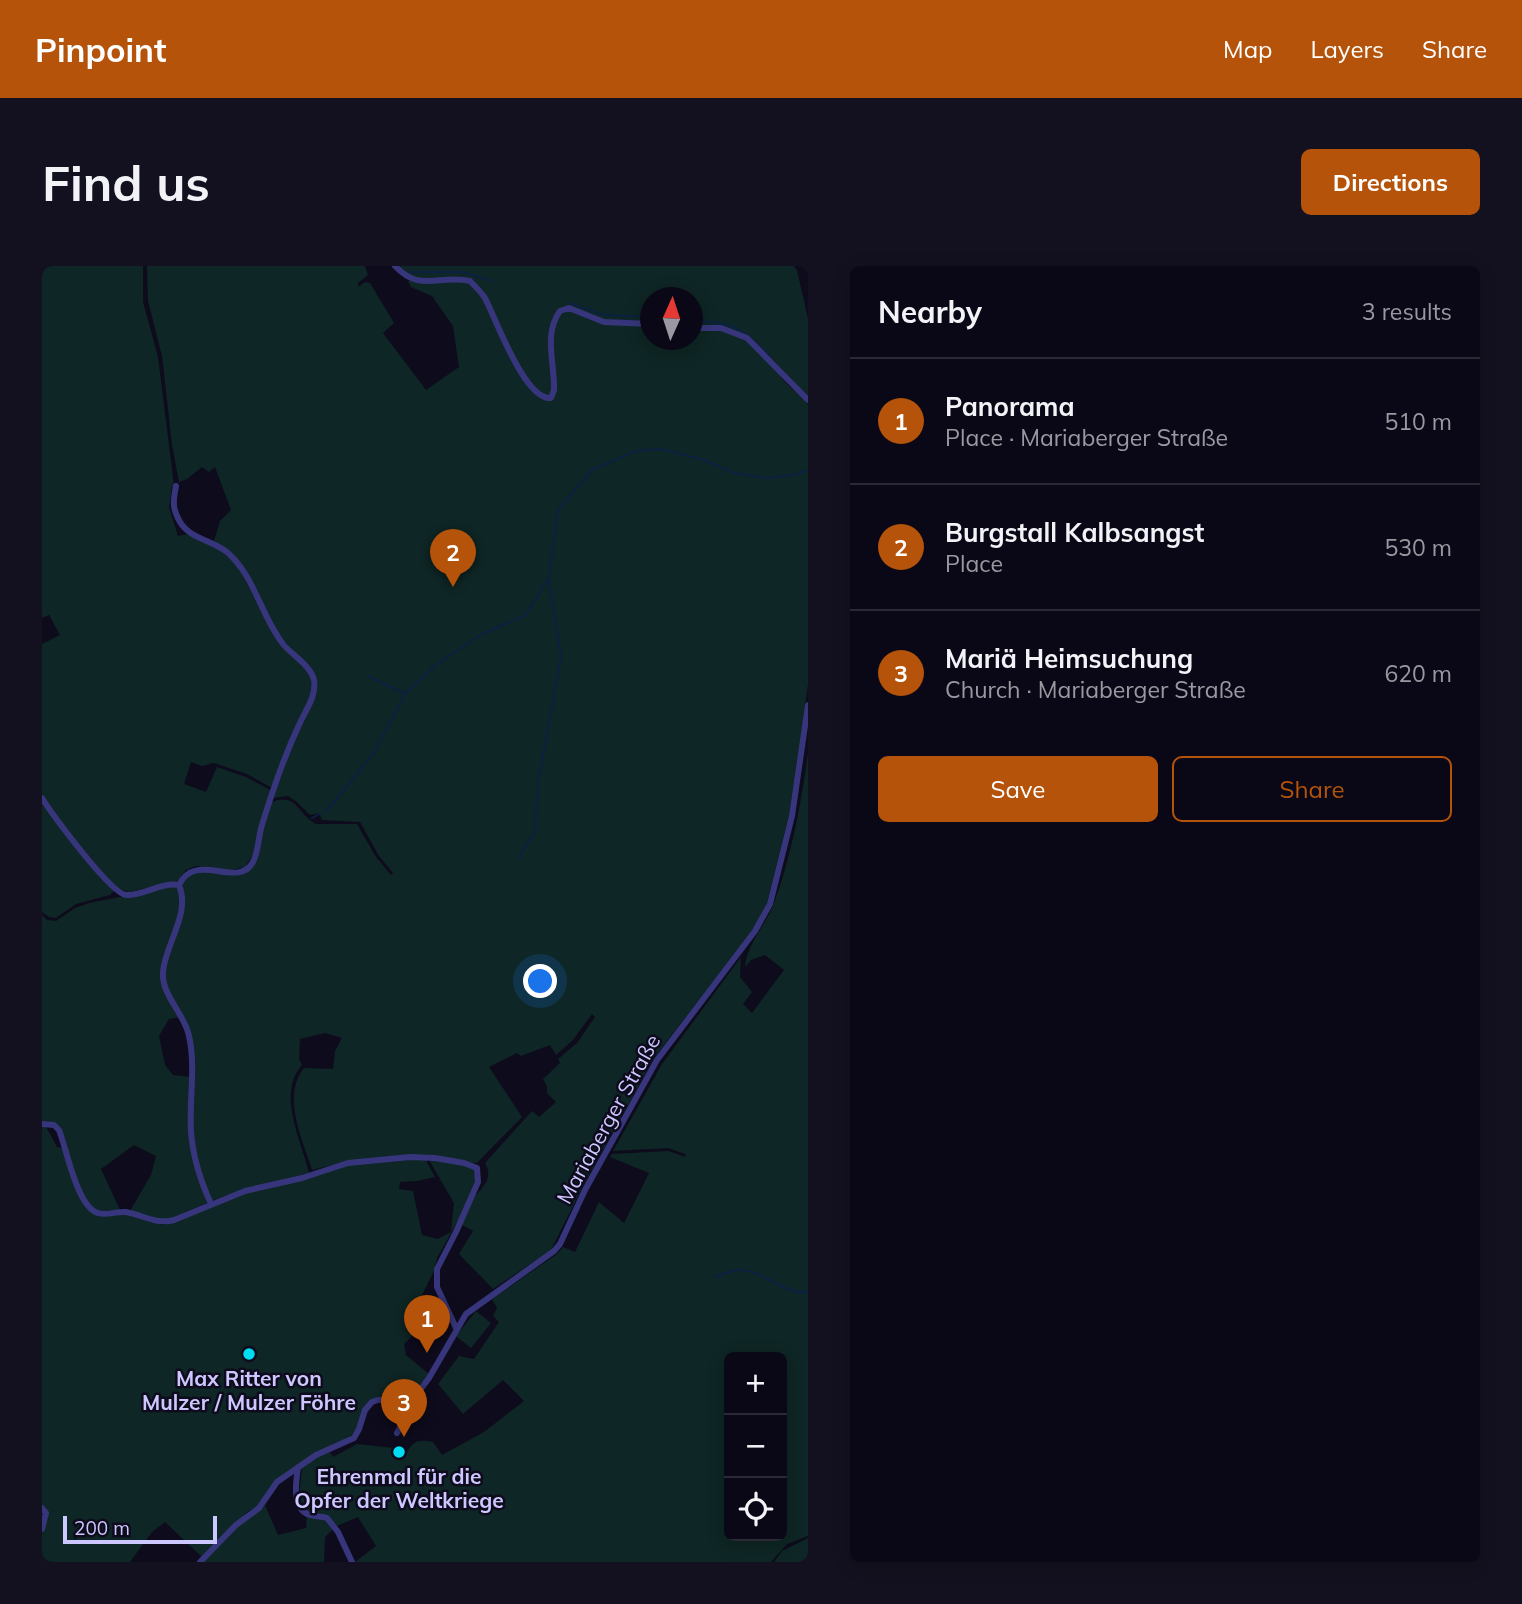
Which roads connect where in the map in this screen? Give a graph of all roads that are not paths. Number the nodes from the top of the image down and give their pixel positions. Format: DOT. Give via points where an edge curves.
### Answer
graph roads {
  1 [pos="395,266"];
  2 [pos="640,324"];
  3 [pos="703,328"];
  4 [pos="808,400"];
  5 [pos="176,486"];
  6 [pos="808,705"];
  7 [pos="42,798"];
  8 [pos="179,885"];
  9 [pos="42,1124"];
  10 [pos="210,1204"];
  11 [pos="456,1328"];
  12 [pos="417,1394"];
  13 [pos="397,1433"];
  14 [pos="298,1467"];
  15 [pos="42,1508"];
  16 [pos="42,1529"];
  17 [pos="200,1562"];
  18 [pos="352,1562"];
  1 -- 2 [label="street" via="414,280 470,281 485,298 526,378 546,398 551,398 554,390 551,336 560,311 569,309 604,322"];
  3 -- 4 [label="street" via="721,328 747,338"];
  5 -- 8 [label="street" via="172,507 186,531 217,545 238,563 279,637 315,682 252,863 239,872 196,869"];
  6 -- 11 [label="street, Mariaberger Straße" via="782,860 770,904 755,931 657,1060 554,1251 478,1304"];
  7 -- 8 [label="street" via="121,894"];
  8 -- 10 [label="street" via="179,918 163,980 190,1039 191,1131 199,1177"];
  9 -- 10 [label="street" via="59,1130 83,1198 97,1213 127,1213 162,1222"];
  10 -- 11 [label="street" via="348,1163 385,1158 436,1158 477,1168 478,1182 437,1269 437,1287"];
  11 -- 12 [label="street, Mariaberger Straße"];
  12 -- 13 [label="street, Mariaberger Straße"];
  12 -- 14 [label="street" via="372,1402 354,1438"];
  14 -- 17 [label="street" via="277,1482 259,1508"];
  14 -- 18 [label="street" via="296,1495 302,1511 327,1518"];
  15 -- 16 [label="street" via="46,1518"];
}
